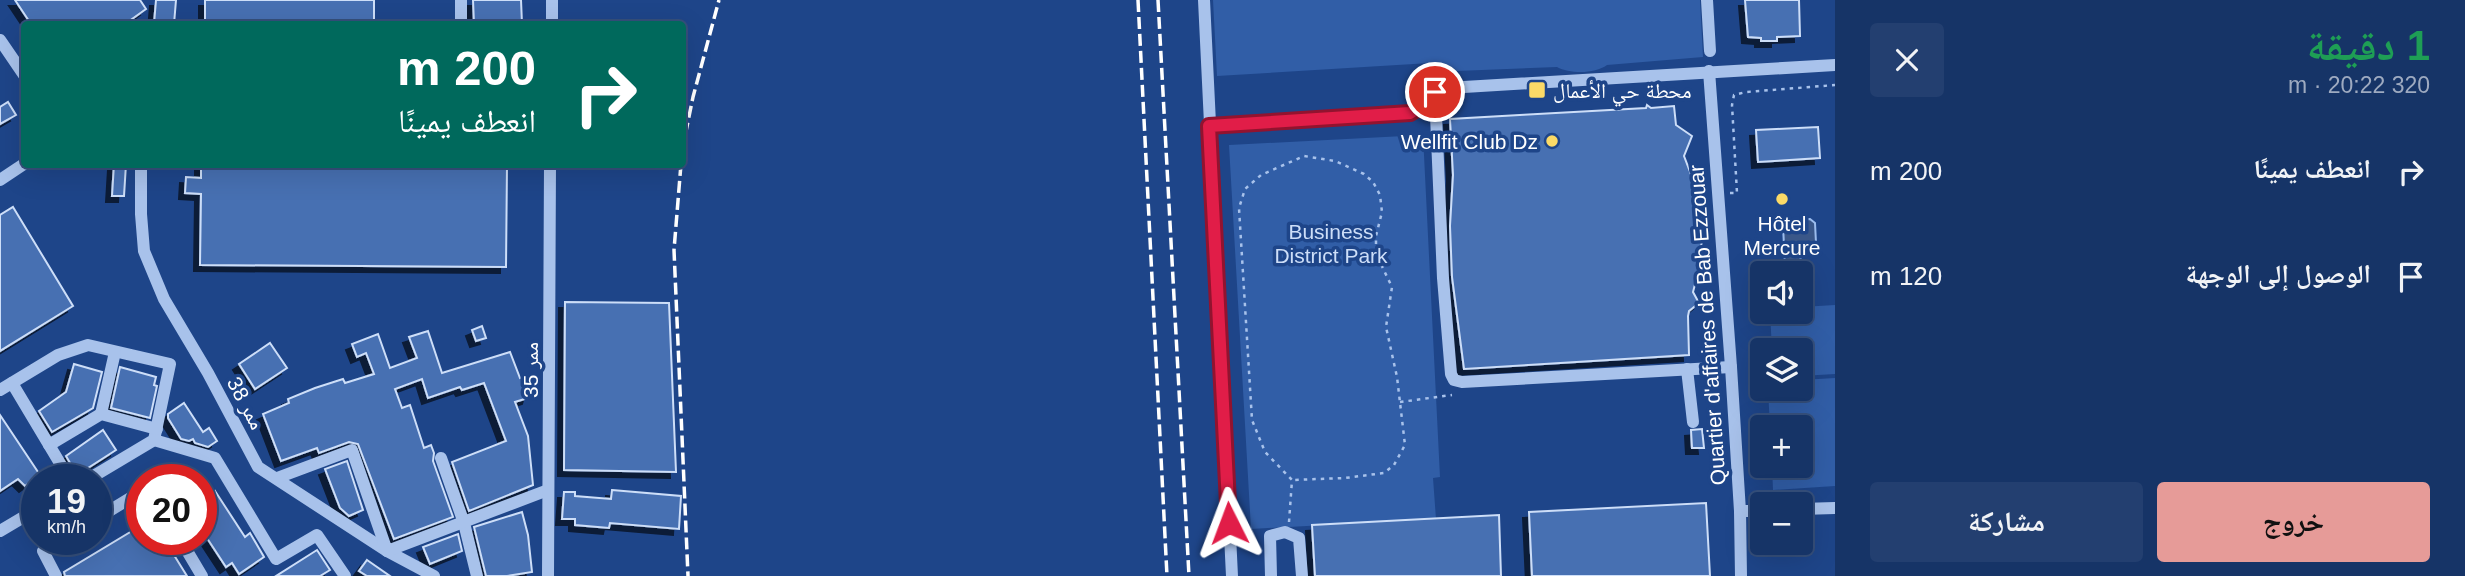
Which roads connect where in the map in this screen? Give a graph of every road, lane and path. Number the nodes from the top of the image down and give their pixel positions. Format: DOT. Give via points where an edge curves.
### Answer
graph roads {
  1 [pos="461,0"];
  2 [pos="552,0"];
  3 [pos="1204,0"];
  4 [pos="1707,0"];
  5 [pos="461,21"];
  6 [pos="552,21"];
  7 [pos="3,49"];
  8 [pos="1710,51"];
  9 [pos="1835,65"];
  10 [pos="21,71"];
  11 [pos="1709,72"];
  12 [pos="1835,85"];
  13 [pos="1435,92"];
  14 [pos="1209,126"];
  15 [pos="21,166"];
  16 [pos="141,168"];
  17 [pos="550,168"];
  18 [pos="0,180"];
  19 [pos="1719,194"];
  20 [pos="115,352"];
  21 [pos="1731,367"];
  22 [pos="1687,369"];
  23 [pos="12,383"];
  24 [pos="0,390"];
  25 [pos="1452,395"];
  26 [pos="1400,402"];
  27 [pos="101,414"];
  28 [pos="1693,422"];
  29 [pos="156,435"];
  30 [pos="49,445"];
  31 [pos="441,458"];
  32 [pos="60,464"];
  33 [pos="112,464"];
  34 [pos="276,478"];
  35 [pos="1292,480"];
  36 [pos="548,490"];
  37 [pos="1835,508"];
  38 [pos="1813,509"];
  39 [pos="1740,512"];
  40 [pos="1750,512"];
  41 [pos="21,519"];
  42 [pos="464,523"];
  43 [pos="0,531"];
  44 [pos="1288,532"];
  45 [pos="387,551"];
  46 [pos="45,555"];
  47 [pos="190,555"];
  48 [pos="56,576"];
  49 [pos="202,576"];
  50 [pos="345,576"];
  51 [pos="434,576"];
  52 [pos="477,576"];
  53 [pos="548,576"];
  54 [pos="1232,576"];
  55 [pos="1271,576"];
  56 [pos="1302,576"];
  57 [pos="1741,576"];
  1 -- 5 [label="street"];
  2 -- 6 [label="street"];
  3 -- 14 [label="street"];
  4 -- 8 [label="street"];
  7 -- 10 [label="street"];
  9 -- 11 [label="street"];
  11 -- 13 [label="street"];
  11 -- 19 [label="street, Quartier d'affaires de Bab Ezzouar"];
  12 -- 19 [label="path" via="1734,95 1737,192"];
  13 -- 14 [label="street" via="1410,113"];
  13 -- 22 [label="street" via="1452,377 1462,382"];
  14 -- 54 [label="street"];
  15 -- 18 [label="street"];
  16 -- 34 [label="street, ممر 38" via="144,251 153,274 258,467"];
  17 -- 36 [label="street, ممر 35"];
  19 -- 21 [label="street, Quartier d'affaires de Bab Ezzouar"];
  20 -- 23 [label="street" via="88,345 69,350"];
  20 -- 27 [label="street"];
  20 -- 29 [label="street" via="170,364"];
  21 -- 22 [label="street"];
  21 -- 39 [label="street, Quartier d'affaires de Bab Ezzouar"];
  22 -- 28 [label="street"];
  23 -- 24 [label="street"];
  23 -- 30 [label="street"];
  25 -- 26 [label="path"];
  26 -- 35 [label="path" via="1405,445 1384,473"];
  26 -- 35 [label="path" via="1386,327 1392,287 1376,254 1382,212 1373,182 1335,161 1304,156 1261,174 1245,189 1239,208 1252,420 1265,452"];
  27 -- 29 [label="street"];
  27 -- 30 [label="street"];
  29 -- 33 [label="street"];
  29 -- 50 [label="street" via="215,458 276,559 317,535"];
  30 -- 32 [label="street"];
  31 -- 42 [label="street"];
  34 -- 45 [label="street, ممر 38"];
  34 -- 45 [label="street" via="352,450"];
  35 -- 44 [label="path"];
  36 -- 42 [label="street"];
  36 -- 53 [label="street, ممر 35"];
  37 -- 38 [label="street"];
  39 -- 40 [label="street"];
  39 -- 57 [label="street, Quartier d'affaires de Bab Ezzouar"];
  41 -- 43 [label="street"];
  42 -- 45 [label="street"];
  42 -- 52 [label="street"];
  44 -- 55 [label="street" via="1270,536"];
  44 -- 56 [label="street" via="1299,538"];
  45 -- 51 [label="street, ممر 38"];
  46 -- 48 [label="street"];
  47 -- 49 [label="street"];
}
